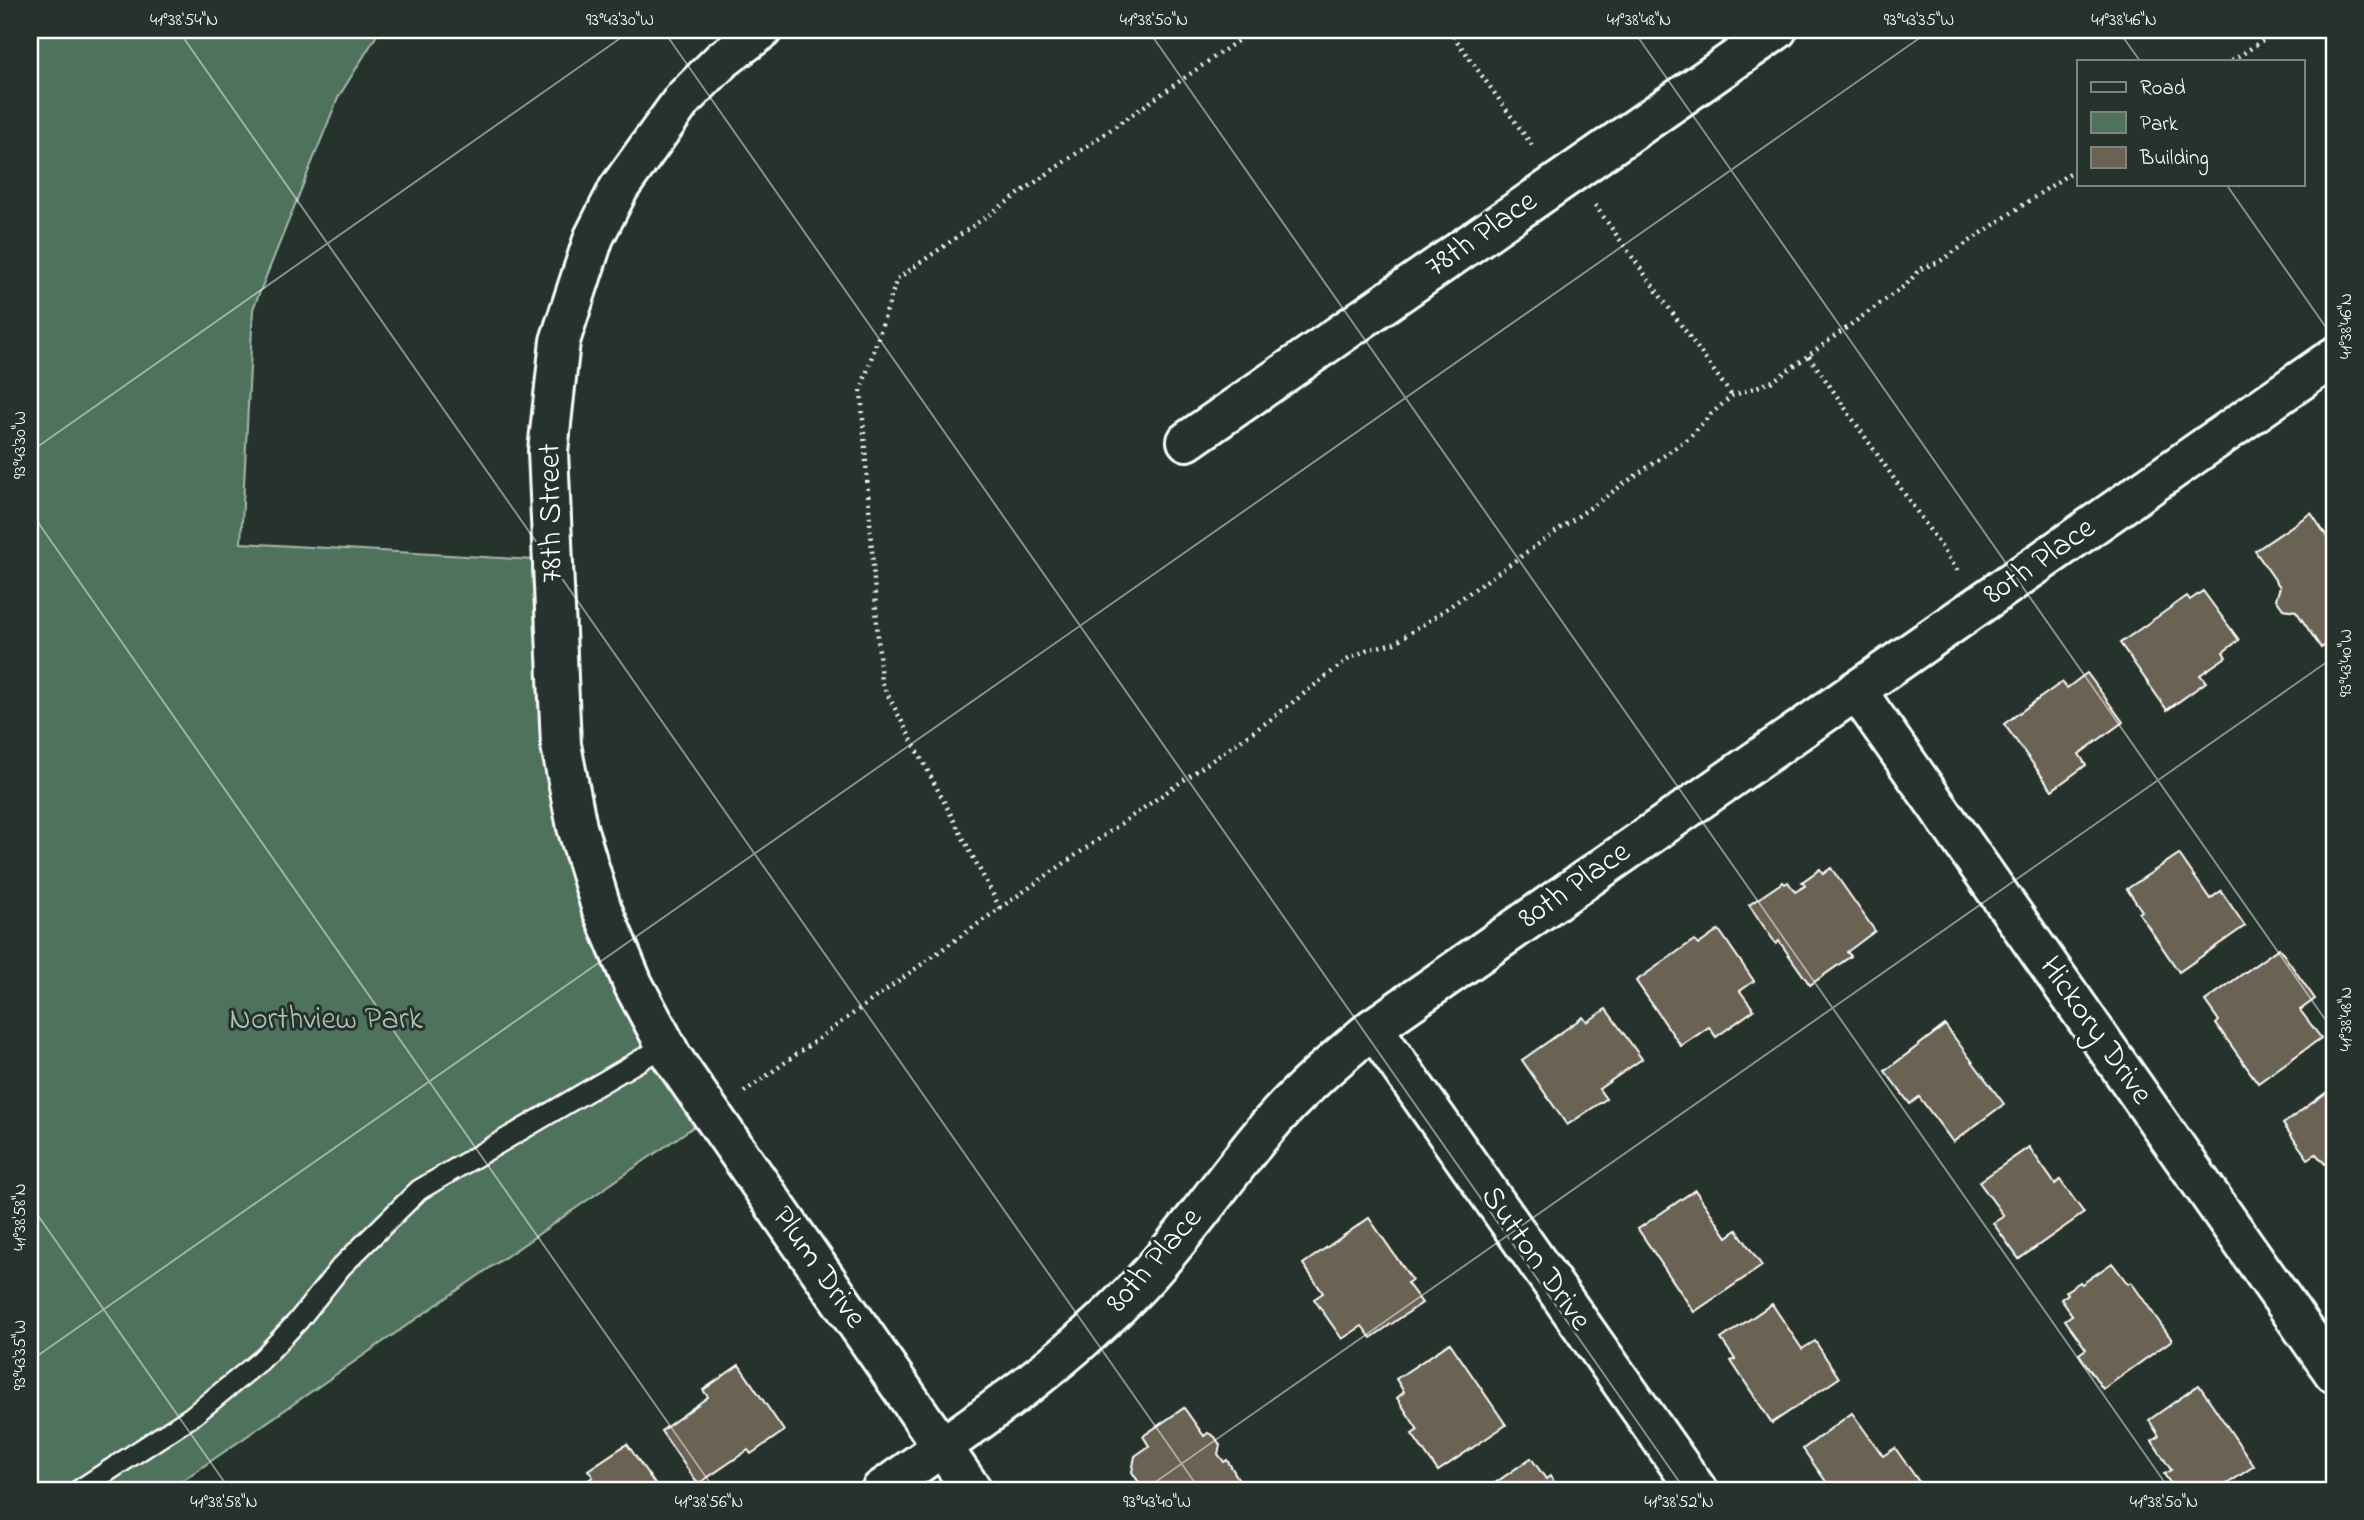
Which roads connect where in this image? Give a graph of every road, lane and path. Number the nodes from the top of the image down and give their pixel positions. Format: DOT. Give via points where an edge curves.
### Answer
graph roads {
  1 [pos="762,30"];
  2 [pos="1253,30"];
  3 [pos="1449,30"];
  4 [pos="1777,30"];
  5 [pos="2278,30"];
  6 [pos="2233,60"];
  7 [pos="2077,168"];
  8 [pos="1564,178"];
  9 [pos="1809,356"];
  10 [pos="2334,356"];
  11 [pos="1732,396"];
  12 [pos="1187,441"];
  13 [pos="1980,604"];
  14 [pos="1856,690"];
  15 [pos="1000,908"];
  16 [pos="1373,1028"];
  17 [pos="666,1045"];
  18 [pos="712,1114"];
  19 [pos="2334,1373"];
  20 [pos="942,1447"];
  21 [pos="79,1490"];
  22 [pos="881,1490"];
  23 [pos="972,1490"];
  24 [pos="1697,1490"];
  1 -- 17 [label="street, 78th Street" via="722,60 683,99 619,188 593,237 560,341 548,450 561,745 577,827 600,906 633,984"];
  2 -- 15 [label="path" via="897,279 861,390 881,682"];
  3 -- 8 [label="path"];
  4 -- 8 [label="street, 78th Place"];
  5 -- 6 [label="path"];
  7 -- 9 [label="path" via="1920,270"];
  8 -- 11 [label="path" via="1634,256"];
  8 -- 12 [label="street, 78th Place"];
  9 -- 11 [label="path" via="1773,381"];
  9 -- 13 [label="path"];
  10 -- 13 [label="street, 80th Place"];
  11 -- 15 [label="path" via="1689,438 1498,574 1395,643 1347,660 1270,720"];
  13 -- 14 [label="street, 80th Place"];
  14 -- 16 [label="street, 80th Place"];
  14 -- 19 [label="street, Hickory Drive"];
  15 -- 18 [label="path"];
  16 -- 20 [label="street, 80th Place" via="1267,1128 1142,1282 1073,1350"];
  16 -- 24 [label="street, Sutton Drive"];
  17 -- 18 [label="street, Plum Drive"];
  17 -- 21 [label="lane" via="419,1189 341,1267 260,1361 191,1417"];
  18 -- 20 [label="street, Plum Drive"];
  20 -- 22 [label="street, 80th Place"];
  20 -- 23 [label="street, Plum Drive"];
}
